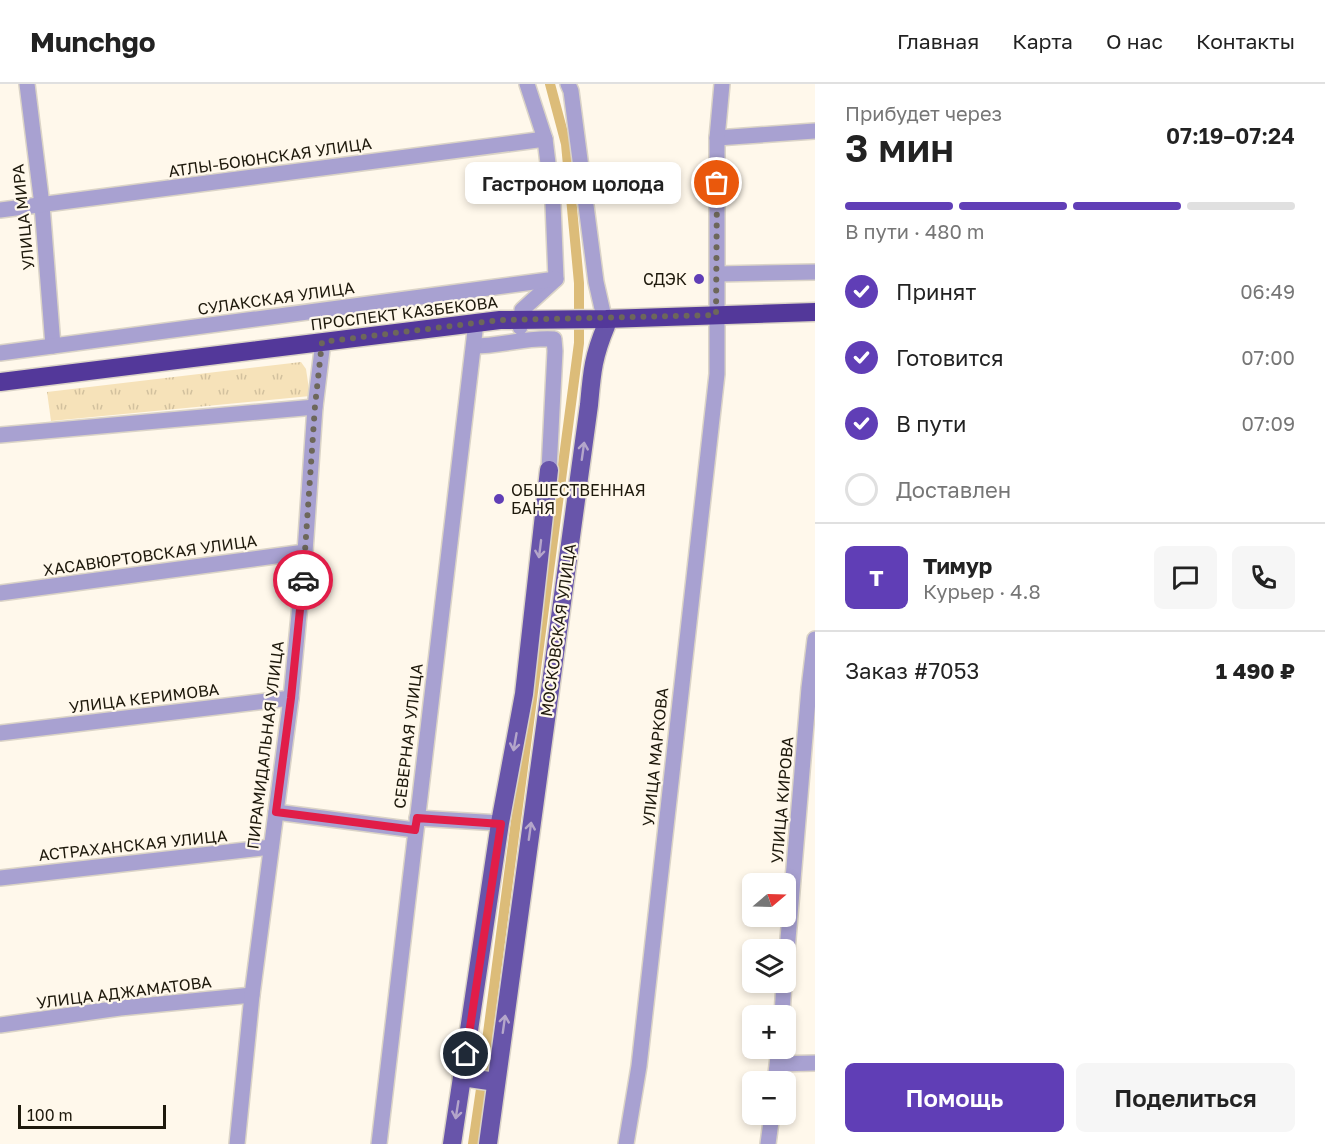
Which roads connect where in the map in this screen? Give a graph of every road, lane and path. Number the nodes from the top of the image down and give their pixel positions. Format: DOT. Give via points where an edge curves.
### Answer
graph roads {
  1 [pos="27,84"];
  2 [pos="527,84"];
  3 [pos="722,84"];
  4 [pos="571,86"];
  5 [pos="815,131"];
  6 [pos="717,138"];
  7 [pos="545,139"];
  8 [pos="42,205"];
  9 [pos="0,210"];
  10 [pos="815,272"];
  11 [pos="717,274"];
  12 [pos="556,279"];
  13 [pos="815,312"];
  14 [pos="716,319"];
  15 [pos="815,321"];
  16 [pos="598,322"];
  17 [pos="520,323"];
  18 [pos="474,339"];
  19 [pos="53,346"];
  20 [pos="322,346"];
  21 [pos="0,353"];
  22 [pos="0,382"];
  23 [pos="0,389"];
  24 [pos="315,406"];
  25 [pos="0,435"];
  26 [pos="549,470"];
  27 [pos="305,552"];
  28 [pos="0,593"];
  29 [pos="815,639"];
  30 [pos="291,698"];
  31 [pos="0,733"];
  32 [pos="276,812"];
  33 [pos="416,824"];
  34 [pos="501,824"];
  35 [pos="271,847"];
  36 [pos="0,878"];
  37 [pos="788,939"];
  38 [pos="252,995"];
  39 [pos="0,1025"];
  40 [pos="794,1059"];
  41 [pos="815,1063"];
  42 [pos="462,1077"];
  43 [pos="496,1082"];
  44 [pos="770,1125"];
  45 [pos="237,1144"];
  46 [pos="379,1144"];
  47 [pos="452,1144"];
  48 [pos="488,1144"];
  49 [pos="626,1144"];
  50 [pos="768,1144"];
  1 -- 8 [label="street, УЛИЦА МИРА"];
  2 -- 7 [label="street"];
  3 -- 6 [label="street, УЛИЦА МАРКОВА"];
  4 -- 16 [label="street"];
  5 -- 6 [label="street"];
  6 -- 11 [label="street, УЛИЦА МАРКОВА"];
  7 -- 8 [label="street, АТЛЫ-БОЮНСКАЯ УЛИЦА"];
  7 -- 12 [label="street"];
  8 -- 9 [label="street, АТЛЫ-БОЮНСКАЯ УЛИЦА"];
  8 -- 19 [label="street, УЛИЦА МИРА"];
  10 -- 11 [label="street"];
  11 -- 14 [label="street, УЛИЦА МАРКОВА"];
  12 -- 17 [label="street" via="522,310"];
  12 -- 19 [label="street, СУЛАКСКАЯ УЛИЦА"];
  13 -- 14 [label="highway, ПРОСПЕКТ КАЗБЕКОВА"];
  14 -- 15 [label="highway, ПРОСПЕКТ КАЗБЕКОВА"];
  14 -- 16 [label="highway, ПРОСПЕКТ КАЗБЕКОВА"];
  14 -- 49 [label="street, УЛИЦА МАРКОВА" via="717,374 639,1066"];
  16 -- 17 [label="highway, ПРОСПЕКТ КАЗБЕКОВА"];
  43 -- 16 [label="main road, МОСКОВСКАЯ УЛИЦА, one-way"];
  17 -- 18 [label="highway, ПРОСПЕКТ КАЗБЕКОВА"];
  17 -- 20 [label="highway, ПРОСПЕКТ КАЗБЕКОВА" via="500,320"];
  18 -- 20 [label="highway, ПРОСПЕКТ КАЗБЕКОВА"];
  18 -- 26 [label="street, МОСКОВСКАЯ УЛИЦА" via="494,346 554,339"];
  18 -- 33 [label="street, СЕВЕРНАЯ УЛИЦА"];
  19 -- 21 [label="street, СУЛАКСКАЯ УЛИЦА"];
  20 -- 22 [label="highway, ПРОСПЕКТ КАЗБЕКОВА"];
  20 -- 23 [label="highway, ПРОСПЕКТ КАЗБЕКОВА"];
  20 -- 24 [label="street, ПИРАМИДАЛЬНАЯ УЛИЦА"];
  24 -- 25 [label="street"];
  24 -- 27 [label="street, ПИРАМИДАЛЬНАЯ УЛИЦА"];
  26 -- 34 [label="main road, МОСКОВСКАЯ УЛИЦА, one-way" via="524,694"];
  27 -- 28 [label="street, ХАСАВЮРТОВСКАЯ УЛИЦА"];
  27 -- 30 [label="street, ПИРАМИДАЛЬНАЯ УЛИЦА"];
  29 -- 37 [label="street, УЛИЦА КИРОВА"];
  30 -- 31 [label="street, УЛИЦА КЕРИМОВА"];
  30 -- 32 [label="street, ПИРАМИДАЛЬНАЯ УЛИЦА"];
  32 -- 33 [label="street"];
  32 -- 35 [label="street, ПИРАМИДАЛЬНАЯ УЛИЦА"];
  33 -- 34 [label="street"];
  33 -- 46 [label="street, СЕВЕРНАЯ УЛИЦА"];
  34 -- 42 [label="main road, МОСКОВСКАЯ УЛИЦА"];
  35 -- 36 [label="street, АСТРАХАНСКАЯ УЛИЦА"];
  35 -- 38 [label="street, ПИРАМИДАЛЬНАЯ УЛИЦА"];
  38 -- 39 [label="street, УЛИЦА АДЖАМАТОВА"];
  38 -- 45 [label="street, ПИРАМИДАЛЬНАЯ УЛИЦА"];
  40 -- 41 [label="street"];
  42 -- 43 [label="main road"];
  42 -- 47 [label="main road, МОСКОВСКАЯ УЛИЦА, one-way"];
  43 -- 48 [label="main road, МОСКОВСКАЯ УЛИЦА"];
  44 -- 50 [label="street"];
}
